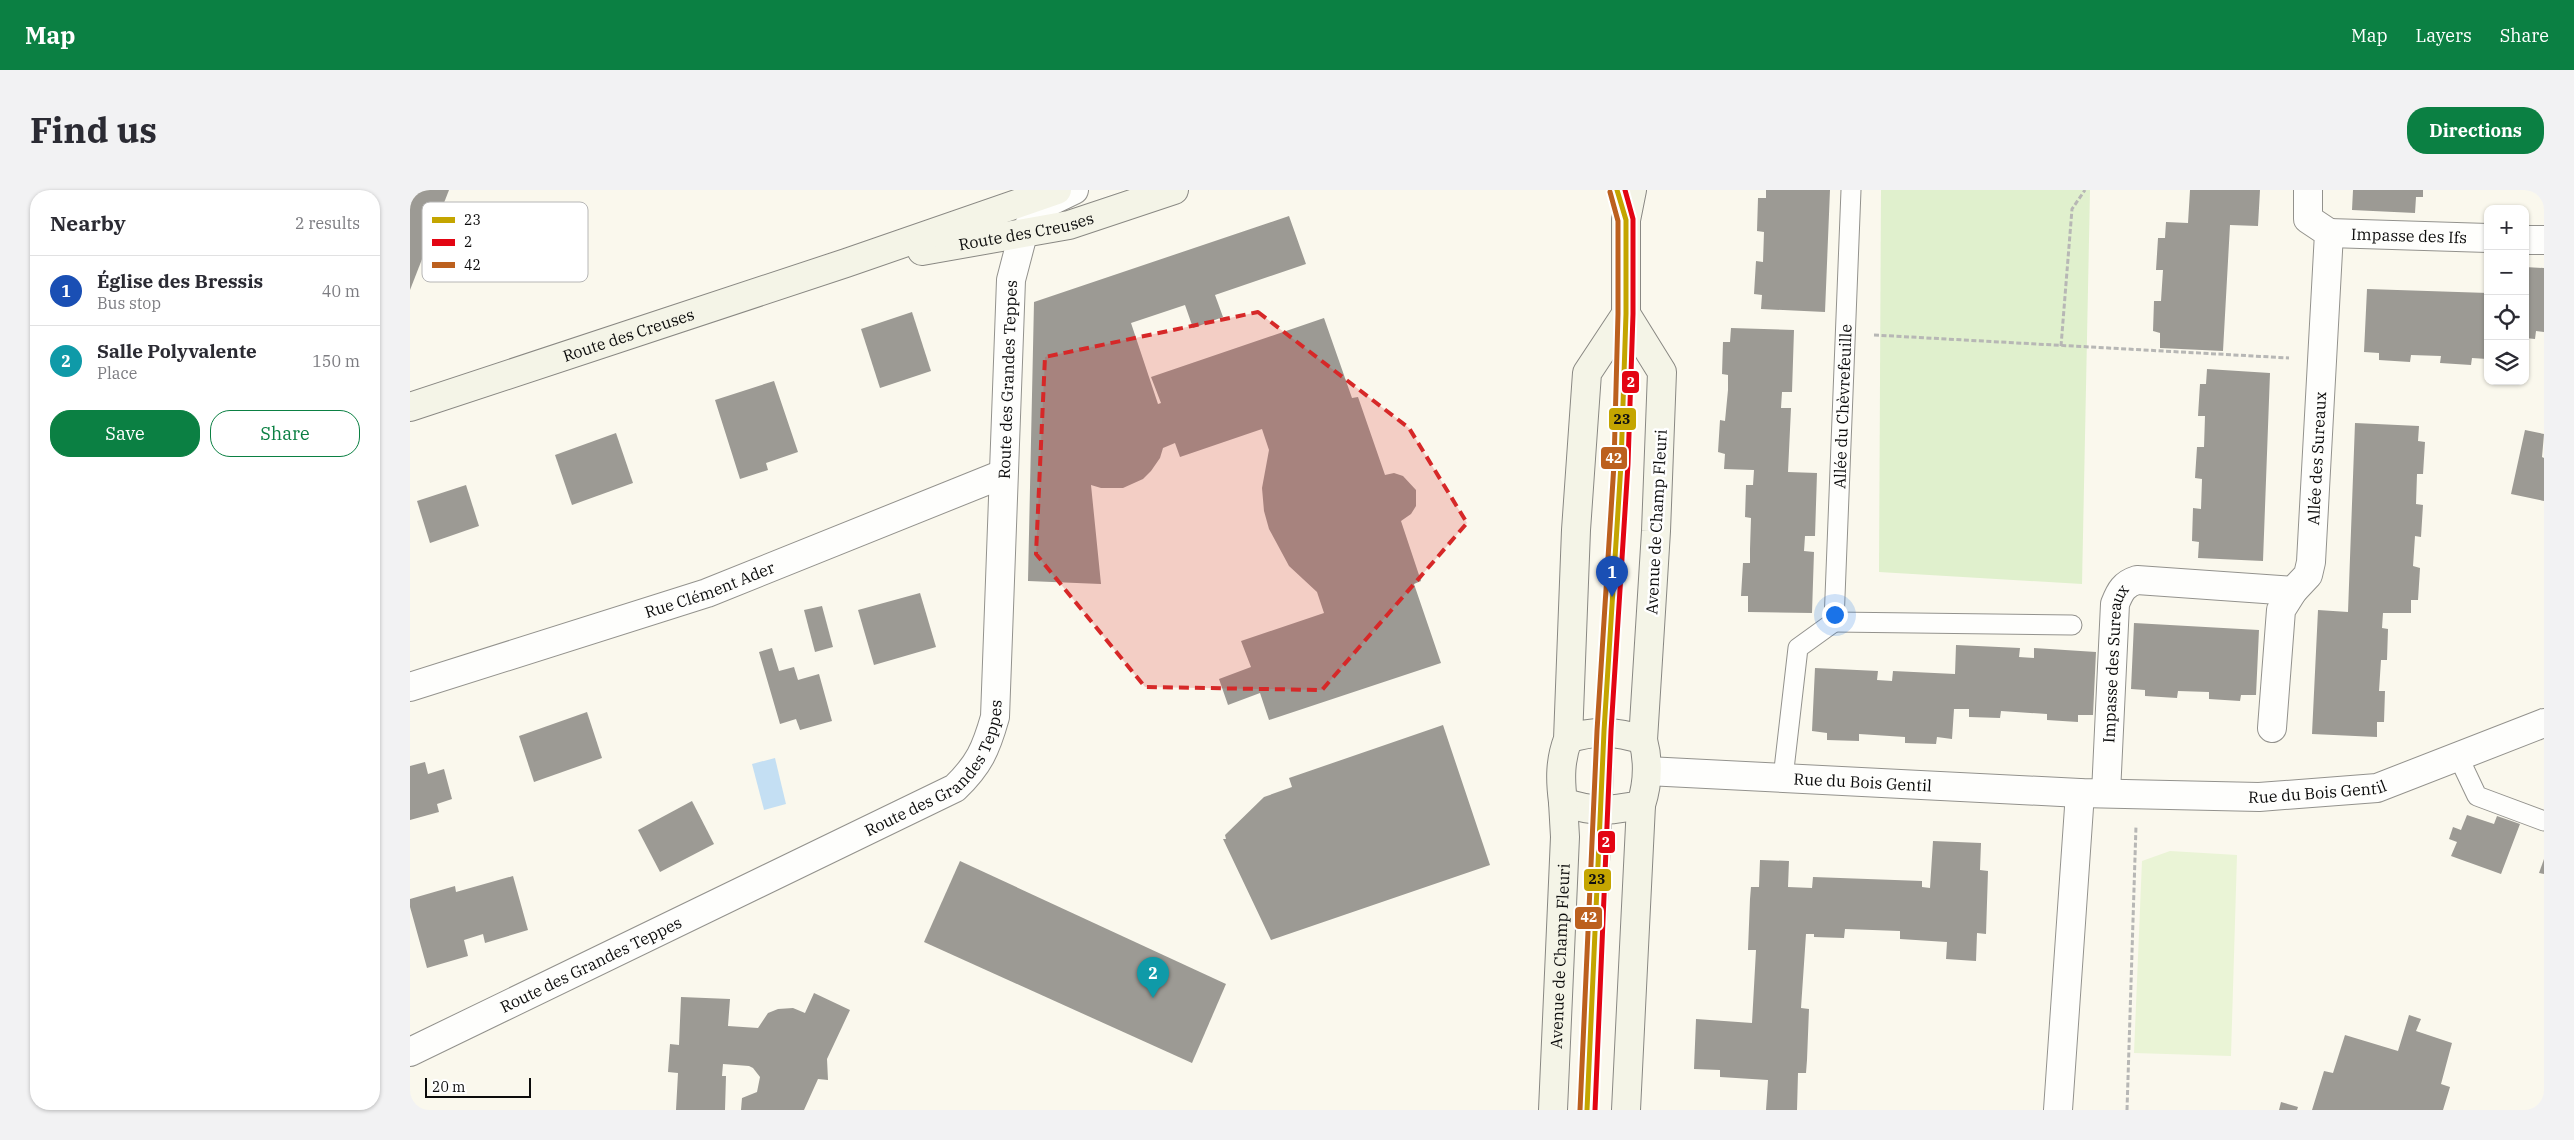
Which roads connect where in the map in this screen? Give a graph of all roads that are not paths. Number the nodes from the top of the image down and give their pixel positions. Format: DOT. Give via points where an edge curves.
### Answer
graph roads {
  1 [pos="1057,190"];
  2 [pos="1074,190"];
  3 [pos="1174,190"];
  4 [pos="1616,190"];
  5 [pos="1632,190"];
  6 [pos="1851,190"];
  7 [pos="2308,190"];
  8 [pos="1626,220"];
  9 [pos="2329,233"];
  10 [pos="1023,234"];
  11 [pos="2484,238"];
  12 [pos="2529,240"];
  13 [pos="2544,240"];
  14 [pos="846,263"];
  15 [pos="1626,314"];
  16 [pos="410,407"];
  17 [pos="1003,474"];
  18 [pos="2293,591"];
  19 [pos="1834,622"];
  20 [pos="2072,625"];
  21 [pos="410,687"];
  22 [pos="2544,723"];
  23 [pos="2272,728"];
  24 [pos="1604,732"];
  25 [pos="1568,739"];
  26 [pos="1643,740"];
  27 [pos="2458,756"];
  28 [pos="1647,771"];
  29 [pos="1783,778"];
  30 [pos="2093,793"];
  31 [pos="1563,802"];
  32 [pos="1641,805"];
  33 [pos="1602,812"];
  34 [pos="2544,821"];
  35 [pos="410,1052"];
  36 [pos="1553,1110"];
  37 [pos="1587,1110"];
  38 [pos="1626,1110"];
  39 [pos="2058,1110"];
  1 -- 14 [label="street, Route des Creuses"];
  2 -- 10 [label="street, Route des Grandes Teppes" via="1045,204"];
  3 -- 10 [label="street, Route des Creuses" via="1069,225"];
  4 -- 8 [label="street, Avenue de Champ Fleuri"];
  5 -- 8 [label="street, Avenue de Champ Fleuri"];
  6 -- 19 [label="lane, Allée du Chèvrefeuille"];
  7 -- 9 [label="street" via="2308,219"];
  8 -- 15 [label="street, Avenue de Champ Fleuri"];
  9 -- 11 [label="street, Impasse des Ifs"];
  9 -- 18 [label="street, Allée des Sureaux" via="2311,562 2308,575"];
  10 -- 14 [label="street, Route des Creuses"];
  10 -- 17 [label="street, Route des Grandes Teppes" via="1011,280"];
  12 -- 13 [label="street"];
  14 -- 16 [label="street, Route des Creuses"];
  15 -- 24 [label="lane, Avenue de Champ Fleuri" via="1621,464"];
  15 -- 25 [label="street, Avenue de Champ Fleuri" via="1588,373 1576,530"];
  15 -- 26 [label="street, Avenue de Champ Fleuri" via="1662,372"];
  17 -- 21 [label="street, Rue Clément Ader" via="707,593"];
  17 -- 35 [label="street, Route des Grandes Teppes" via="995,717 983,756 965,779 955,788"];
  18 -- 23 [label="street, Allée des Sureaux" via="2281,610"];
  18 -- 30 [label="street, Impasse des Sureaux" via="2138,580 2128,582 2119,592 2115,604"];
  19 -- 20 [label="lane"];
  19 -- 29 [label="lane" via="1798,648"];
  22 -- 27 [label="street, Rue du Bois Gentil"];
  24 -- 25 [label="street" via="1585,733"];
  24 -- 26 [label="street"];
  24 -- 33 [label="lane, Avenue de Champ Fleuri"];
  25 -- 31 [label="street, Avenue de Champ Fleuri" via="1561,756"];
  26 -- 28 [label="street, Avenue de Champ Fleuri"];
  27 -- 30 [label="street, Rue du Bois Gentil" via="2377,788 2259,797"];
  27 -- 34 [label="lane" via="2477,796"];
  28 -- 29 [label="street, Rue du Bois Gentil"];
  28 -- 32 [label="street, Avenue de Champ Fleuri"];
  29 -- 30 [label="street, Rue du Bois Gentil"];
  30 -- 39 [label="street"];
  31 -- 33 [label="street"];
  31 -- 36 [label="street, Avenue de Champ Fleuri" via="1565,837"];
  32 -- 33 [label="street"];
  32 -- 38 [label="street, Avenue de Champ Fleuri"];
  33 -- 37 [label="lane, Avenue de Champ Fleuri"];
}
